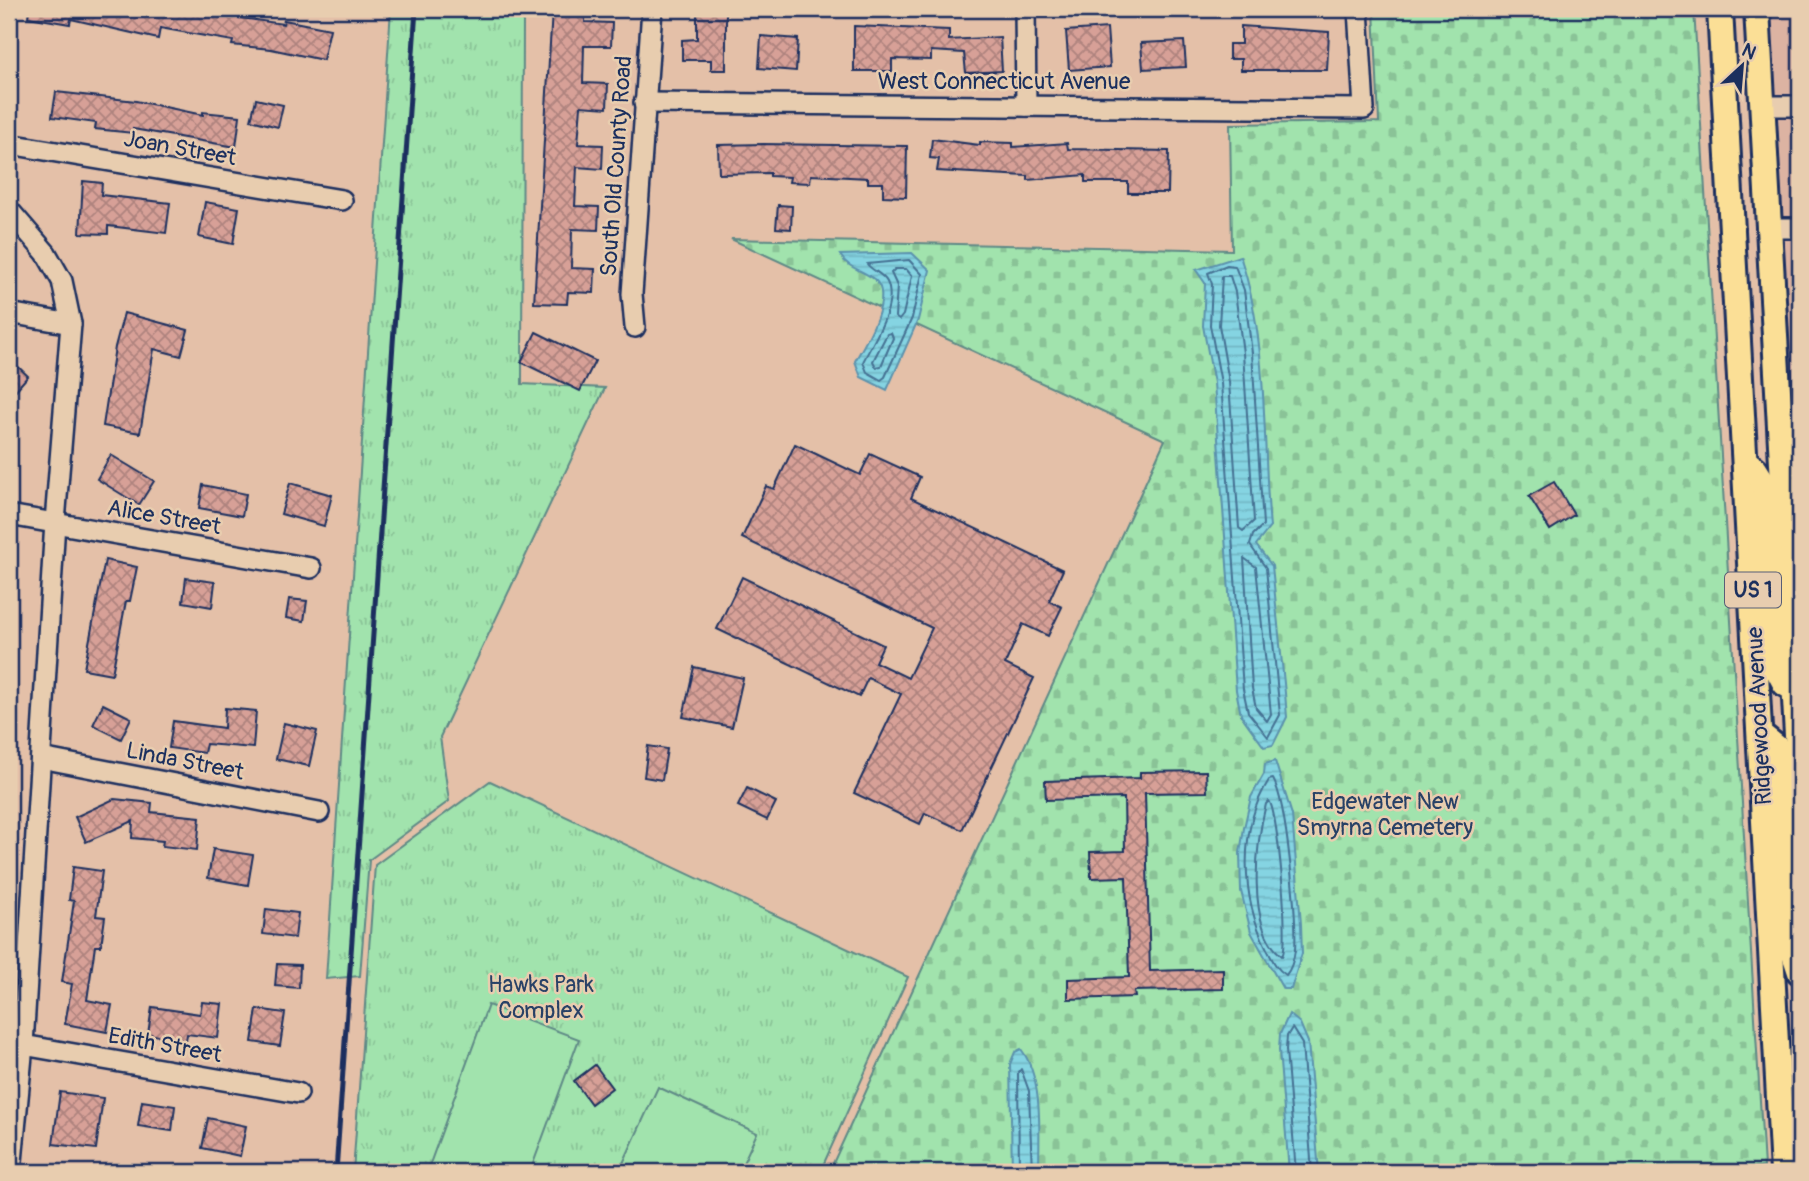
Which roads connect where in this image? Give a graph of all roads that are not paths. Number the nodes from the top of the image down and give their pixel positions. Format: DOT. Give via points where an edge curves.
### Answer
graph roads {
  1 [pos="652,9"];
  2 [pos="1025,9"];
  3 [pos="1358,9"];
  4 [pos="1720,9"];
  5 [pos="1757,9"];
  6 [pos="644,103"];
  7 [pos="1026,106"];
  8 [pos="1765,106"];
  9 [pos="1800,106"];
  10 [pos="9,144"];
  11 [pos="342,200"];
  12 [pos="9,210"];
  13 [pos="1771,228"];
  14 [pos="1800,228"];
  15 [pos="9,313"];
  16 [pos="71,324"];
  17 [pos="635,327"];
  18 [pos="1791,418"];
  19 [pos="1746,462"];
  20 [pos="9,515"];
  21 [pos="55,522"];
  22 [pos="312,568"];
  23 [pos="1797,698"];
  24 [pos="1760,734"];
  25 [pos="41,758"];
  26 [pos="1800,790"];
  27 [pos="319,812"];
  28 [pos="1800,972"];
  29 [pos="23,1045"];
  30 [pos="298,1093"];
  31 [pos="11,1172"];
  32 [pos="1783,1172"];
  1 -- 6 [label="street, South Old County Road"];
  2 -- 7 [label="street"];
  3 -- 7 [label="street, West Connecticut Avenue" via="1364,109"];
  4 -- 19 [label="main road, Ridgewood Avenue / US 1"];
  5 -- 8 [label="main road, Ridgewood Avenue / US 1"];
  6 -- 7 [label="street, West Connecticut Avenue"];
  6 -- 17 [label="street, South Old County Road" via="632,294"];
  8 -- 9 [label="street"];
  8 -- 13 [label="main road, Ridgewood Avenue / US 1"];
  10 -- 11 [label="street, Joan Street"];
  12 -- 16 [label="street" via="46,253 62,281"];
  13 -- 14 [label="street"];
  13 -- 18 [label="main road, Ridgewood Avenue / US 1"];
  15 -- 16 [label="street"];
  16 -- 21 [label="street"];
  18 -- 23 [label="main road, Ridgewood Avenue / US 1"];
  19 -- 23 [label="main road" via="1765,485 1776,667"];
  19 -- 24 [label="main road, Ridgewood Avenue / US 1"];
  20 -- 21 [label="street, Alice Street"];
  21 -- 22 [label="street, Alice Street"];
  21 -- 25 [label="street"];
  23 -- 26 [label="main road, Ridgewood Avenue / US 1"];
  24 -- 28 [label="main road" via="1776,747 1783,761 1794,954"];
  24 -- 32 [label="main road, Ridgewood Avenue / US 1"];
  25 -- 27 [label="street, Linda Street"];
  25 -- 29 [label="street"];
  29 -- 30 [label="street, Edith Street"];
  29 -- 31 [label="street"];
}
